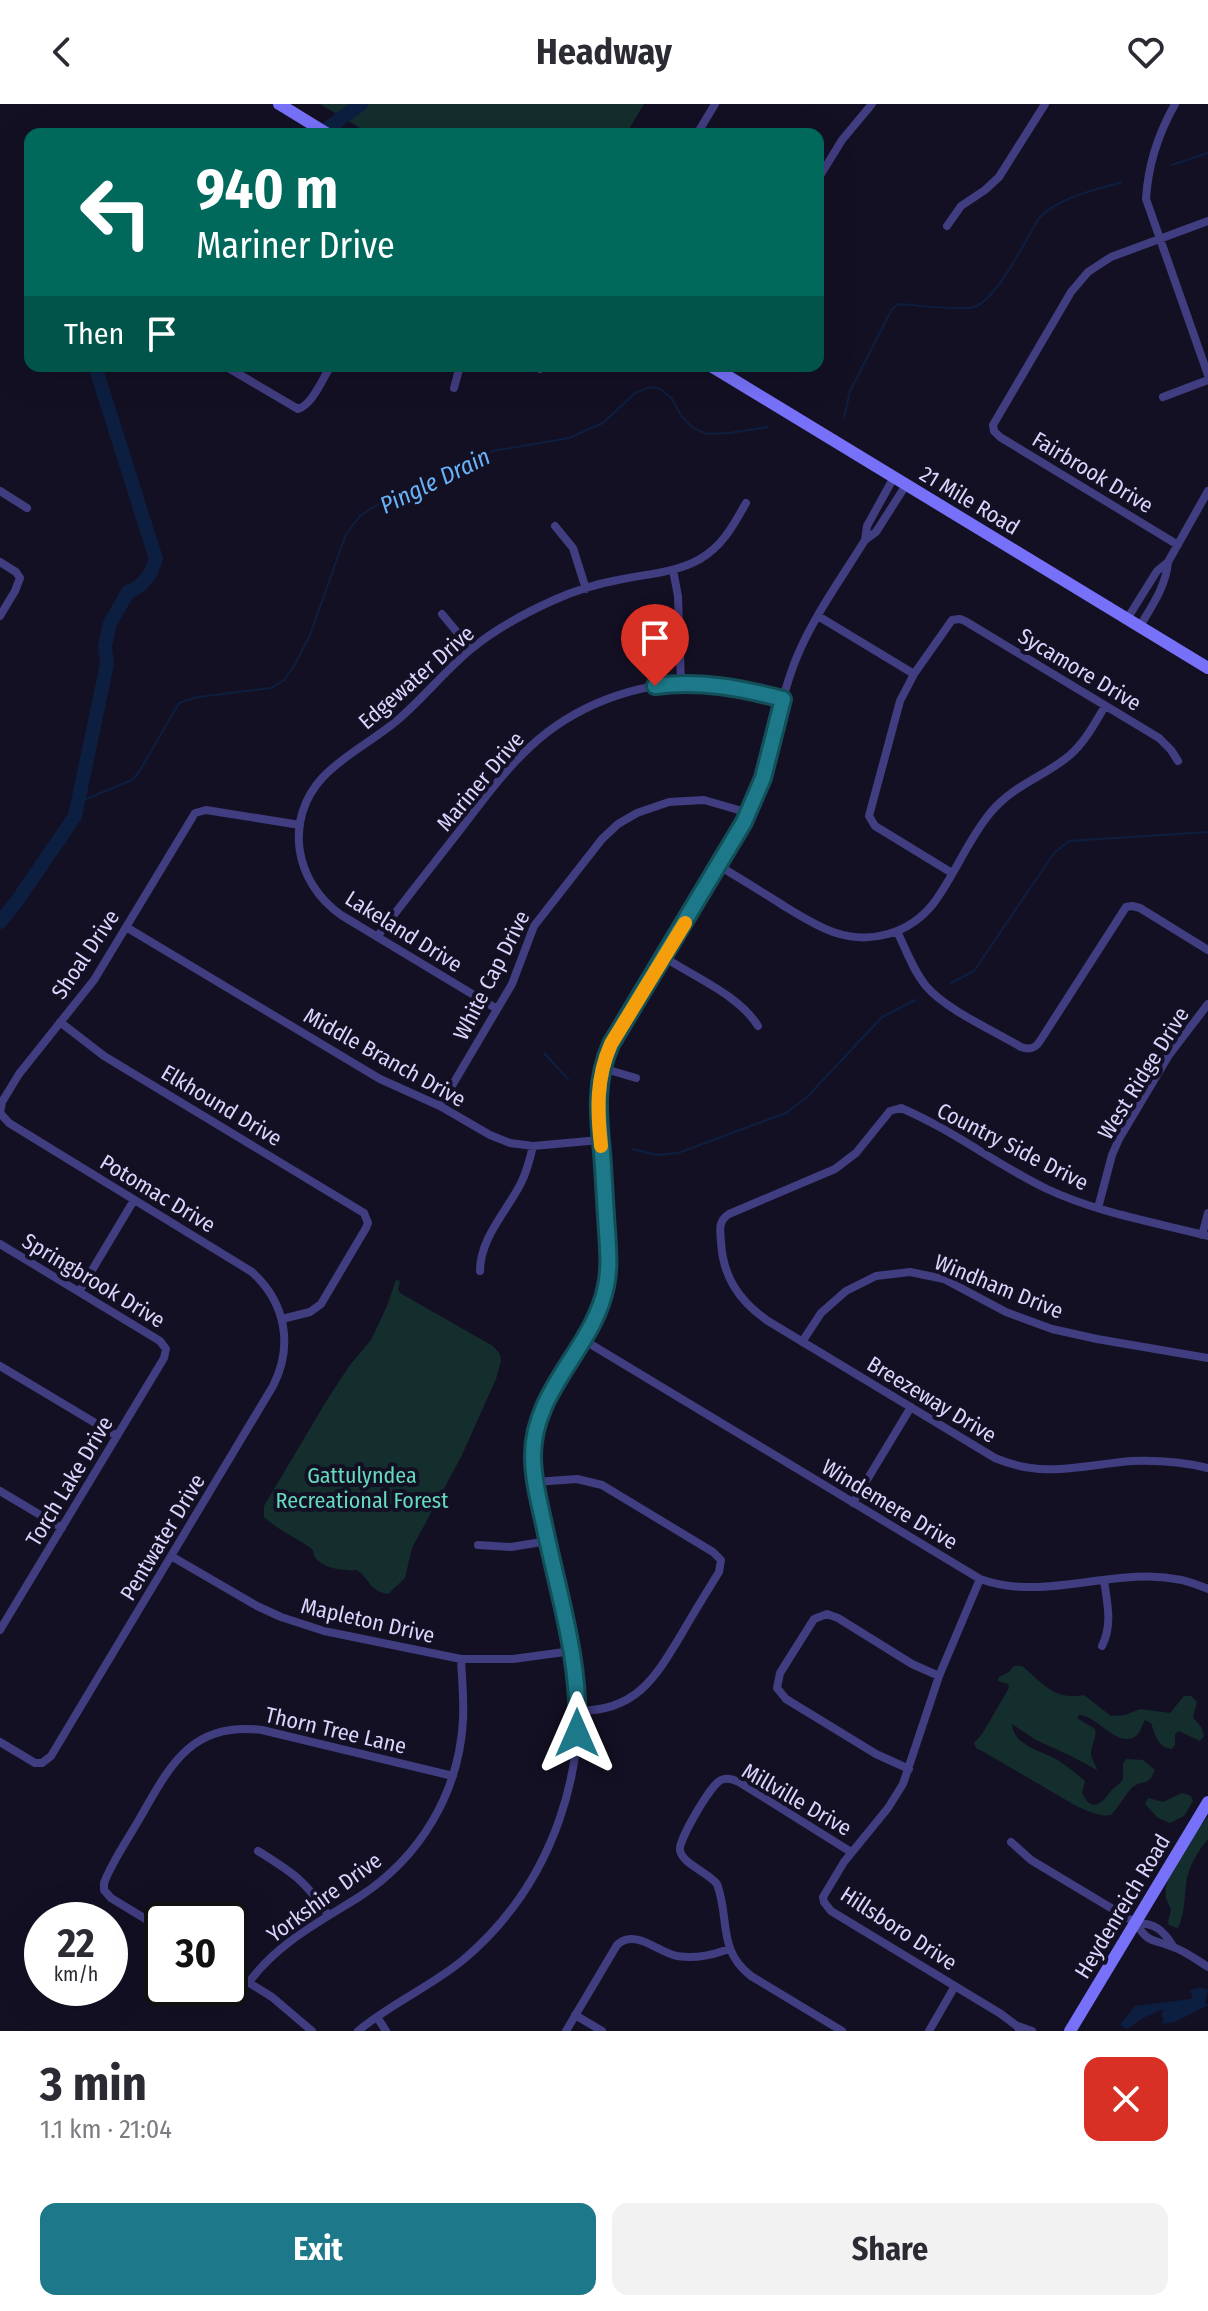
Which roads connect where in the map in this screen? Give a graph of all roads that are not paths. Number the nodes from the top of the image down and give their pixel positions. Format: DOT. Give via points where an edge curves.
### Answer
graph roads {
  1 [pos="279,104"];
  2 [pos="715,104"];
  3 [pos="872,104"];
  4 [pos="1045,104"];
  5 [pos="1175,104"];
  6 [pos="318,128"];
  7 [pos="701,128"];
  8 [pos="824,169"];
  9 [pos="1208,221"];
  10 [pos="947,226"];
  11 [pos="1159,240"];
  12 [pos="1208,343"];
  13 [pos="1197,347"];
  14 [pos="235,372"];
  15 [pos="327,372"];
  16 [pos="458,372"];
  17 [pos="721,372"];
  18 [pos="1208,378"];
  19 [pos="454,388"];
  20 [pos="1163,397"];
  21 [pos="894,477"];
  22 [pos="906,485"];
  23 [pos="0,491"];
  24 [pos="1208,491"];
  25 [pos="746,503"];
  26 [pos="27,508"];
  27 [pos="555,526"];
  28 [pos="865,540"];
  29 [pos="1178,545"];
  30 [pos="0,562"];
  31 [pos="1168,562"];
  32 [pos="673,570"];
  33 [pos="586,589"];
  34 [pos="442,614"];
  35 [pos="0,616"];
  36 [pos="818,616"];
  37 [pos="1127,619"];
  38 [pos="1140,626"];
  39 [pos="471,649"];
  40 [pos="1208,668"];
  41 [pos="914,674"];
  42 [pos="681,684"];
  43 [pos="783,699"];
  44 [pos="1105,706"];
  45 [pos="1178,761"];
  46 [pos="749,813"];
  47 [pos="300,825"];
  48 [pos="719,866"];
  49 [pos="952,873"];
  50 [pos="126,927"];
  51 [pos="897,931"];
  52 [pos="377,937"];
  53 [pos="1208,950"];
  54 [pos="664,957"];
  55 [pos="1208,1004"];
  56 [pos="497,1009"];
  57 [pos="60,1022"];
  58 [pos="758,1026"];
  59 [pos="602,1068"];
  60 [pos="636,1078"];
  61 [pos="440,1106"];
  62 [pos="0,1113"];
  63 [pos="600,1140"];
  64 [pos="533,1146"];
  65 [pos="134,1200"];
  66 [pos="1098,1208"];
  67 [pos="1208,1213"];
  68 [pos="722,1219"];
  69 [pos="1205,1235"];
  70 [pos="0,1244"];
  71 [pos="480,1271"];
  72 [pos="79,1292"];
  73 [pos="282,1319"];
  74 [pos="582,1339"];
  75 [pos="802,1342"];
  76 [pos="166,1349"];
  77 [pos="1208,1358"];
  78 [pos="0,1366"];
  79 [pos="911,1407"];
  80 [pos="117,1436"];
  81 [pos="1208,1468"];
  82 [pos="535,1482"];
  83 [pos="0,1491"];
  84 [pos="853,1503"];
  85 [pos="62,1528"];
  86 [pos="548,1541"];
  87 [pos="478,1545"];
  88 [pos="171,1556"];
  89 [pos="980,1579"];
  90 [pos="1104,1580"];
  91 [pos="1208,1589"];
  92 [pos="3,1618"];
  93 [pos="0,1630"];
  94 [pos="1102,1646"];
  95 [pos="572,1651"];
  96 [pos="461,1659"];
  97 [pos="939,1676"];
  98 [pos="578,1711"];
  99 [pos="0,1742"];
  100 [pos="909,1769"];
  101 [pos="453,1776"];
  102 [pos="1208,1802"];
  103 [pos="1011,1842"];
  104 [pos="258,1851"];
  105 [pos="851,1852"];
  106 [pos="328,1915"];
  107 [pos="144,1918"];
  108 [pos="1136,1923"];
  109 [pos="1173,1946"];
  110 [pos="729,1949"];
  111 [pos="1208,1967"];
  112 [pos="249,1982"];
  113 [pos="955,1986"];
  114 [pos="575,2015"];
  115 [pos="377,2017"];
  116 [pos="1018,2028"];
  117 [pos="312,2031"];
  118 [pos="358,2031"];
  119 [pos="386,2031"];
  120 [pos="566,2031"];
  121 [pos="602,2031"];
  122 [pos="842,2031"];
  123 [pos="929,2031"];
  124 [pos="1032,2031"];
  125 [pos="1070,2031"];
  1 -- 6 [label="street"];
  2 -- 7 [label="street"];
  3 -- 8 [label="street"];
  4 -- 10 [label="street" via="999,177 961,206"];
  5 -- 11 [label="street" via="1148,172 1146,199"];
  9 -- 11 [label="street"];
  11 -- 13 [label="street"];
  11 -- 29 [label="street, Fairbrook Drive" via="1111,257 1082,278 993,428"];
  12 -- 13 [label="street"];
  13 -- 18 [label="street"];
  14 -- 15 [label="street" via="294,408 309,401"];
  16 -- 19 [label="street"];
  17 -- 21 [label="street, 21 Mile Road"];
  18 -- 20 [label="street"];
  21 -- 22 [label="street, 21 Mile Road"];
  21 -- 28 [label="street" via="867,526"];
  22 -- 28 [label="street" via="876,532"];
  22 -- 37 [label="street, 21 Mile Road"];
  23 -- 26 [label="street"];
  24 -- 29 [label="street"];
  25 -- 32 [label="street, Edgewater Drive" via="714,550"];
  27 -- 33 [label="street" via="573,548"];
  28 -- 36 [label="street"];
  29 -- 31 [label="street"];
  30 -- 35 [label="street" via="20,578"];
  31 -- 37 [label="street"];
  31 -- 38 [label="street" via="1159,595"];
  32 -- 33 [label="street, Edgewater Drive"];
  32 -- 42 [label="street"];
  33 -- 39 [label="street, Edgewater Drive" via="532,610"];
  34 -- 39 [label="street"];
  36 -- 41 [label="street"];
  36 -- 43 [label="street"];
  37 -- 38 [label="street, 21 Mile Road"];
  38 -- 40 [label="street, 21 Mile Road"];
  39 -- 47 [label="street, Edgewater Drive" via="398,720 321,779 306,802"];
  41 -- 44 [label="street, Sycamore Drive" via="955,618"];
  41 -- 49 [label="street" via="892,726 870,820"];
  42 -- 43 [label="street, Mariner Drive" via="724,686"];
  42 -- 52 [label="street, Mariner Drive" via="602,701 541,737 498,782"];
  43 -- 46 [label="street"];
  44 -- 45 [label="street, Sycamore Drive" via="1159,738"];
  44 -- 49 [label="street" via="1070,754 998,804"];
  46 -- 48 [label="street"];
  46 -- 56 [label="street, White Cap Drive" via="714,802 680,801 647,808 618,824 534,926 517,974"];
  47 -- 50 [label="street, Shoal Drive" via="198,811"];
  47 -- 52 [label="street, Lakeland Drive" via="299,852 314,889 333,909"];
  48 -- 51 [label="street" via="838,934 866,938"];
  48 -- 54 [label="street"];
  49 -- 51 [label="street" via="926,912"];
  50 -- 57 [label="street, Shoal Drive"];
  50 -- 61 [label="street, Middle Branch Drive" via="380,1079"];
  51 -- 53 [label="street" via="930,991 1032,1049 1129,906"];
  52 -- 56 [label="street, Lakeland Drive"];
  54 -- 58 [label="street" via="739,1003"];
  54 -- 59 [label="street"];
  55 -- 66 [label="street, West Ridge Drive" via="1169,1055 1119,1139"];
  56 -- 61 [label="street, White Cap Drive"];
  57 -- 62 [label="street, Shoal Drive" via="19,1074"];
  57 -- 73 [label="street, Elkhound Drive" via="104,1056 367,1218 354,1251 321,1304"];
  59 -- 60 [label="street"];
  59 -- 63 [label="street"];
  61 -- 64 [label="street, Middle Branch Drive" via="500,1140"];
  62 -- 65 [label="street, Potomac Drive"];
  63 -- 64 [label="street, Middle Branch Drive"];
  63 -- 74 [label="street" via="609,1269 602,1300"];
  64 -- 71 [label="street" via="523,1180 484,1246"];
  65 -- 72 [label="street"];
  65 -- 73 [label="street, Potomac Drive" via="252,1272 272,1293"];
  66 -- 68 [label="street, Country Side Drive" via="1045,1188 954,1134 897,1108 844,1163"];
  66 -- 69 [label="street, Country Side Drive"];
  67 -- 69 [label="street"];
  68 -- 75 [label="street, Breezeway Drive" via="723,1263 738,1295"];
  70 -- 72 [label="street, Springbrook Drive"];
  72 -- 76 [label="street, Springbrook Drive"];
  73 -- 88 [label="street, Pentwater Drive" via="285,1344 278,1377"];
  74 -- 82 [label="street" via="536,1424"];
  74 -- 84 [label="street, Windemere Drive"];
  75 -- 77 [label="street, Windham Drive" via="821,1313 846,1291 876,1276 910,1272 944,1279 1006,1312 1060,1331"];
  75 -- 79 [label="street, Breezeway Drive"];
  76 -- 80 [label="street, Torch Lake Drive"];
  78 -- 80 [label="street"];
  79 -- 81 [label="street, Breezeway Drive" via="995,1458 1024,1468 1172,1461"];
  79 -- 84 [label="street"];
  80 -- 85 [label="street, Torch Lake Drive"];
  82 -- 86 [label="street"];
  82 -- 98 [label="street" via="577,1479 602,1485 721,1560 719,1572 648,1686 615,1706"];
  83 -- 85 [label="street"];
  84 -- 89 [label="street, Windemere Drive"];
  85 -- 92 [label="street, Torch Lake Drive"];
  86 -- 87 [label="street"];
  86 -- 95 [label="street"];
  88 -- 96 [label="street, Mapleton Drive" via="281,1617"];
  88 -- 99 [label="street, Pentwater Drive" via="51,1756 42,1763 30,1760"];
  89 -- 90 [label="street, Windemere Drive" via="1028,1588"];
  89 -- 97 [label="street, Hillsboro Drive"];
  90 -- 91 [label="street, Windemere Drive" via="1167,1576"];
  90 -- 94 [label="street" via="1109,1618"];
  92 -- 93 [label="street, Torch Lake Drive"];
  95 -- 96 [label="street, Mapleton Drive"];
  95 -- 98 [label="street"];
  96 -- 101 [label="street, Yorkshire Drive" via="463,1718"];
  97 -- 100 [label="street, Hillsboro Drive"];
  97 -- 100 [label="street" via="822,1614 780,1673 777,1688 786,1699"];
  98 -- 115 [label="street" via="564,1807 525,1890 462,1961"];
  100 -- 105 [label="street, Hillsboro Drive" via="894,1800"];
  101 -- 106 [label="street, Yorkshire Drive" via="434,1818 406,1858 370,1890"];
  101 -- 107 [label="street, Thorn Tree Lane" via="262,1730 217,1732 174,1761 106,1877 104,1890 111,1898"];
  102 -- 108 [label="street, Heydenreich Road"];
  103 -- 108 [label="street" via="1031,1860"];
  104 -- 106 [label="street" via="299,1877"];
  105 -- 110 [label="street, Millville Drive" via="739,1782 724,1778 712,1788 680,1842 680,1852 717,1884"];
  105 -- 113 [label="street, Hillsboro Drive" via="825,1891 827,1907"];
  106 -- 112 [label="street, Yorkshire Drive" via="279,1949"];
  108 -- 109 [label="street" via="1149,1939"];
  108 -- 109 [label="street" via="1150,1923"];
  108 -- 125 [label="street, Heydenreich Road"];
  109 -- 111 [label="street"];
  110 -- 114 [label="street" via="689,1957 625,1939"];
  110 -- 122 [label="street" via="751,1976"];
  112 -- 117 [label="street"];
  113 -- 116 [label="street, Hillsboro Drive"];
  113 -- 123 [label="street"];
  114 -- 120 [label="street"];
  114 -- 121 [label="street"];
  115 -- 118 [label="street"];
  115 -- 119 [label="street"];
  116 -- 124 [label="street, Hillsboro Drive"];
}
